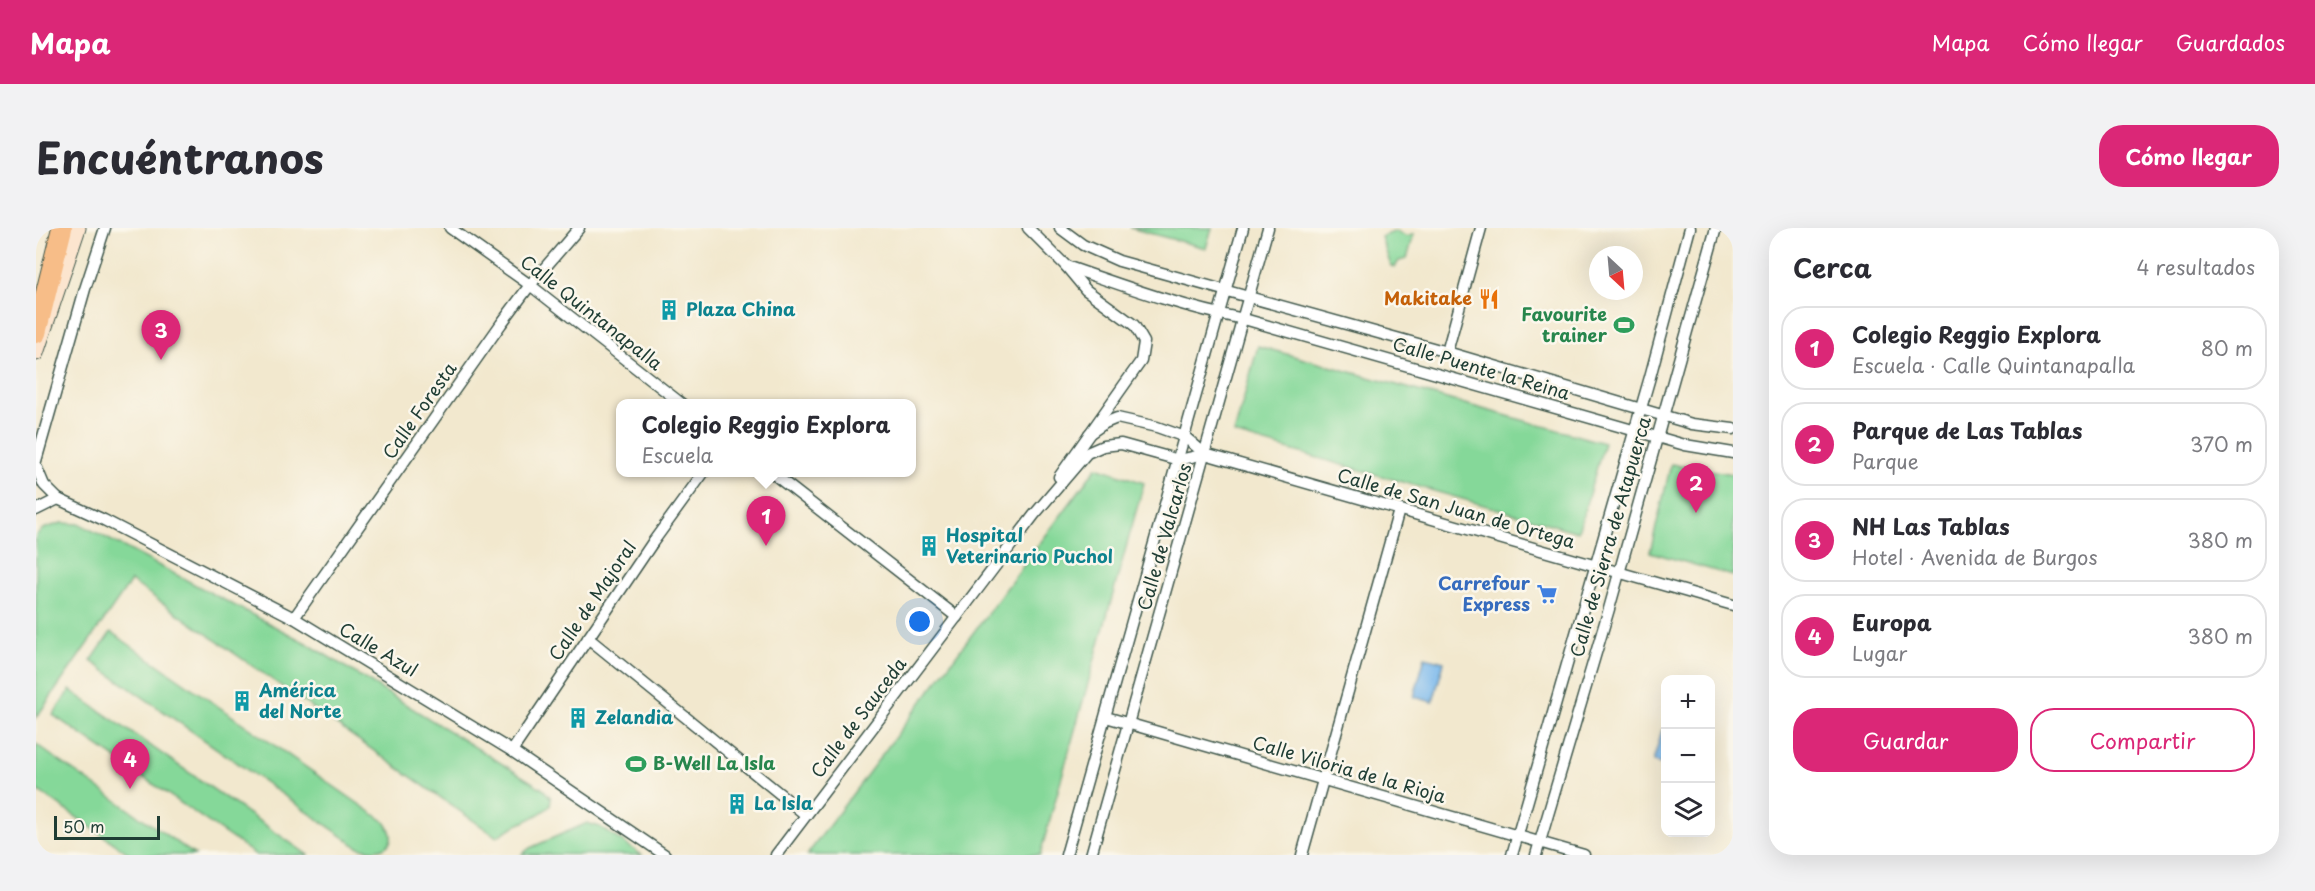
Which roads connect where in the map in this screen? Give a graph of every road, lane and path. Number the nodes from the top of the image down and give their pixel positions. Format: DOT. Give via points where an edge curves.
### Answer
graph roads {
  1 [pos="62,228"];
  2 [pos="78,228"];
  3 [pos="105,228"];
  4 [pos="450,228"];
  5 [pos="579,228"];
  6 [pos="1028,228"];
  7 [pos="1060,228"];
  8 [pos="1243,228"];
  9 [pos="1268,228"];
  10 [pos="1481,228"];
  11 [pos="1690,228"];
  12 [pos="1716,228"];
  13 [pos="1066,266"];
  14 [pos="530,285"];
  15 [pos="1226,291"];
  16 [pos="1250,296"];
  17 [pos="1220,314"];
  18 [pos="1244,319"];
  19 [pos="36,333"];
  20 [pos="1447,351"];
  21 [pos="36,353"];
  22 [pos="676,399"];
  23 [pos="1641,408"];
  24 [pos="1663,415"];
  25 [pos="1733,429"];
  26 [pos="1634,430"];
  27 [pos="1089,434"];
  28 [pos="1185,436"];
  29 [pos="1657,437"];
  30 [pos="1733,453"];
  31 [pos="1205,454"];
  32 [pos="1179,460"];
  33 [pos="36,461"];
  34 [pos="36,466"];
  35 [pos="700,477"];
  36 [pos="777,477"];
  37 [pos="58,499"];
  38 [pos="36,510"];
  39 [pos="1399,510"];
  40 [pos="1034,515"];
  41 [pos="1594,566"];
  42 [pos="1619,572"];
  43 [pos="1733,605"];
  44 [pos="957,617"];
  45 [pos="294,618"];
  46 [pos="588,638"];
  47 [pos="1106,717"];
  48 [pos="1128,724"];
  49 [pos="512,750"];
  50 [pos="1323,780"];
  51 [pos="806,815"];
  52 [pos="1518,836"];
  53 [pos="1540,843"];
  54 [pos="665,855"];
  55 [pos="776,855"];
  56 [pos="1066,855"];
  57 [pos="1091,855"];
  58 [pos="1302,855"];
  59 [pos="1512,855"];
  60 [pos="1536,855"];
  61 [pos="1584,855"];
  1 -- 19 [label="highway"];
  2 -- 21 [label="street"];
  3 -- 33 [label="street"];
  4 -- 14 [label="street, Calle Quintanapalla"];
  5 -- 14 [label="street, Calle Foresta"];
  6 -- 13 [label="street, Calle de Sauceda"];
  7 -- 15 [label="street, Calle Puente la Reina" via="1083,245 1119,261"];
  8 -- 15 [label="street, Calle de Valcarlos"];
  9 -- 16 [label="street, Calle de Valcarlos"];
  10 -- 20 [label="street"];
  11 -- 23 [label="street, Calle de Sierra de Atapuerca"];
  12 -- 24 [label="street, Calle de Sierra de Atapuerca"];
  13 -- 17 [label="street, Calle Puente la Reina"];
  13 -- 27 [label="street, Calle de Sauceda" via="1086,290 1134,325 1144,342 1141,361"];
  14 -- 22 [label="street, Calle Quintanapalla"];
  14 -- 45 [label="street, Calle Foresta"];
  15 -- 16 [label="street, Calle Puente la Reina"];
  15 -- 17 [label="street, Calle de Valcarlos"];
  16 -- 18 [label="street, Calle de Valcarlos"];
  16 -- 20 [label="street, Calle Puente la Reina"];
  17 -- 18 [label="street, Calle Puente la Reina"];
  17 -- 28 [label="street, Calle de Valcarlos"];
  18 -- 26 [label="street, Calle Puente la Reina"];
  18 -- 31 [label="street, Calle de Valcarlos"];
  20 -- 23 [label="street, Calle Puente la Reina"];
  23 -- 24 [label="street, Calle Puente la Reina"];
  23 -- 26 [label="street, Calle de Sierra de Atapuerca"];
  24 -- 25 [label="street, Calle Puente la Reina" via="1692,424"];
  24 -- 29 [label="street, Calle de Sierra de Atapuerca"];
  26 -- 29 [label="street, Calle Puente la Reina"];
  26 -- 41 [label="street, Calle de Sierra de Atapuerca"];
  27 -- 28 [label="street, Calle de Sauceda" via="1117,418"];
  27 -- 40 [label="street, Calle de Sauceda"];
  28 -- 31 [label="street, Calle de San Juan de Ortega"];
  28 -- 32 [label="street, Calle de Valcarlos"];
  29 -- 30 [label="street, Calle Puente la Reina"];
  29 -- 42 [label="street, Calle de Sierra de Atapuerca"];
  31 -- 32 [label="street, Calle de San Juan de Ortega"];
  31 -- 39 [label="street, Calle de San Juan de Ortega"];
  31 -- 48 [label="street, Calle de Valcarlos"];
  32 -- 40 [label="street, Calle de Sauceda" via="1121,444 1104,446 1087,453"];
  32 -- 47 [label="street, Calle de Valcarlos"];
  34 -- 37 [label="street" via="44,485"];
  35 -- 46 [label="street, Calle de Majoral"];
  36 -- 44 [label="street"];
  37 -- 38 [label="street"];
  37 -- 45 [label="street, Calle Azul"];
  39 -- 41 [label="street, Calle de San Juan de Ortega"];
  39 -- 50 [label="street"];
  40 -- 44 [label="street, Calle de Sauceda"];
  41 -- 42 [label="street, Calle de San Juan de Ortega"];
  41 -- 52 [label="street, Calle de Sierra de Atapuerca"];
  42 -- 43 [label="street, Calle de San Juan de Ortega"];
  42 -- 53 [label="street, Calle de Sierra de Atapuerca"];
  44 -- 51 [label="street, Calle de Sauceda"];
  45 -- 49 [label="street, Calle Azul"];
  46 -- 49 [label="street, Calle de Majoral"];
  46 -- 51 [label="street"];
  47 -- 48 [label="street, Calle Viloria de la Rioja"];
  47 -- 56 [label="street, Calle de Valcarlos"];
  48 -- 50 [label="street, Calle Viloria de la Rioja"];
  48 -- 57 [label="street, Calle de Valcarlos"];
  49 -- 54 [label="street, Calle Azul"];
  50 -- 52 [label="street, Calle Viloria de la Rioja"];
  50 -- 58 [label="street"];
  51 -- 55 [label="street, Calle de Sauceda"];
  52 -- 53 [label="street, Calle Viloria de la Rioja"];
  52 -- 59 [label="street, Calle de Sierra de Atapuerca"];
  53 -- 60 [label="street, Calle de Sierra de Atapuerca"];
  53 -- 61 [label="street, Calle Viloria de la Rioja"];
}
